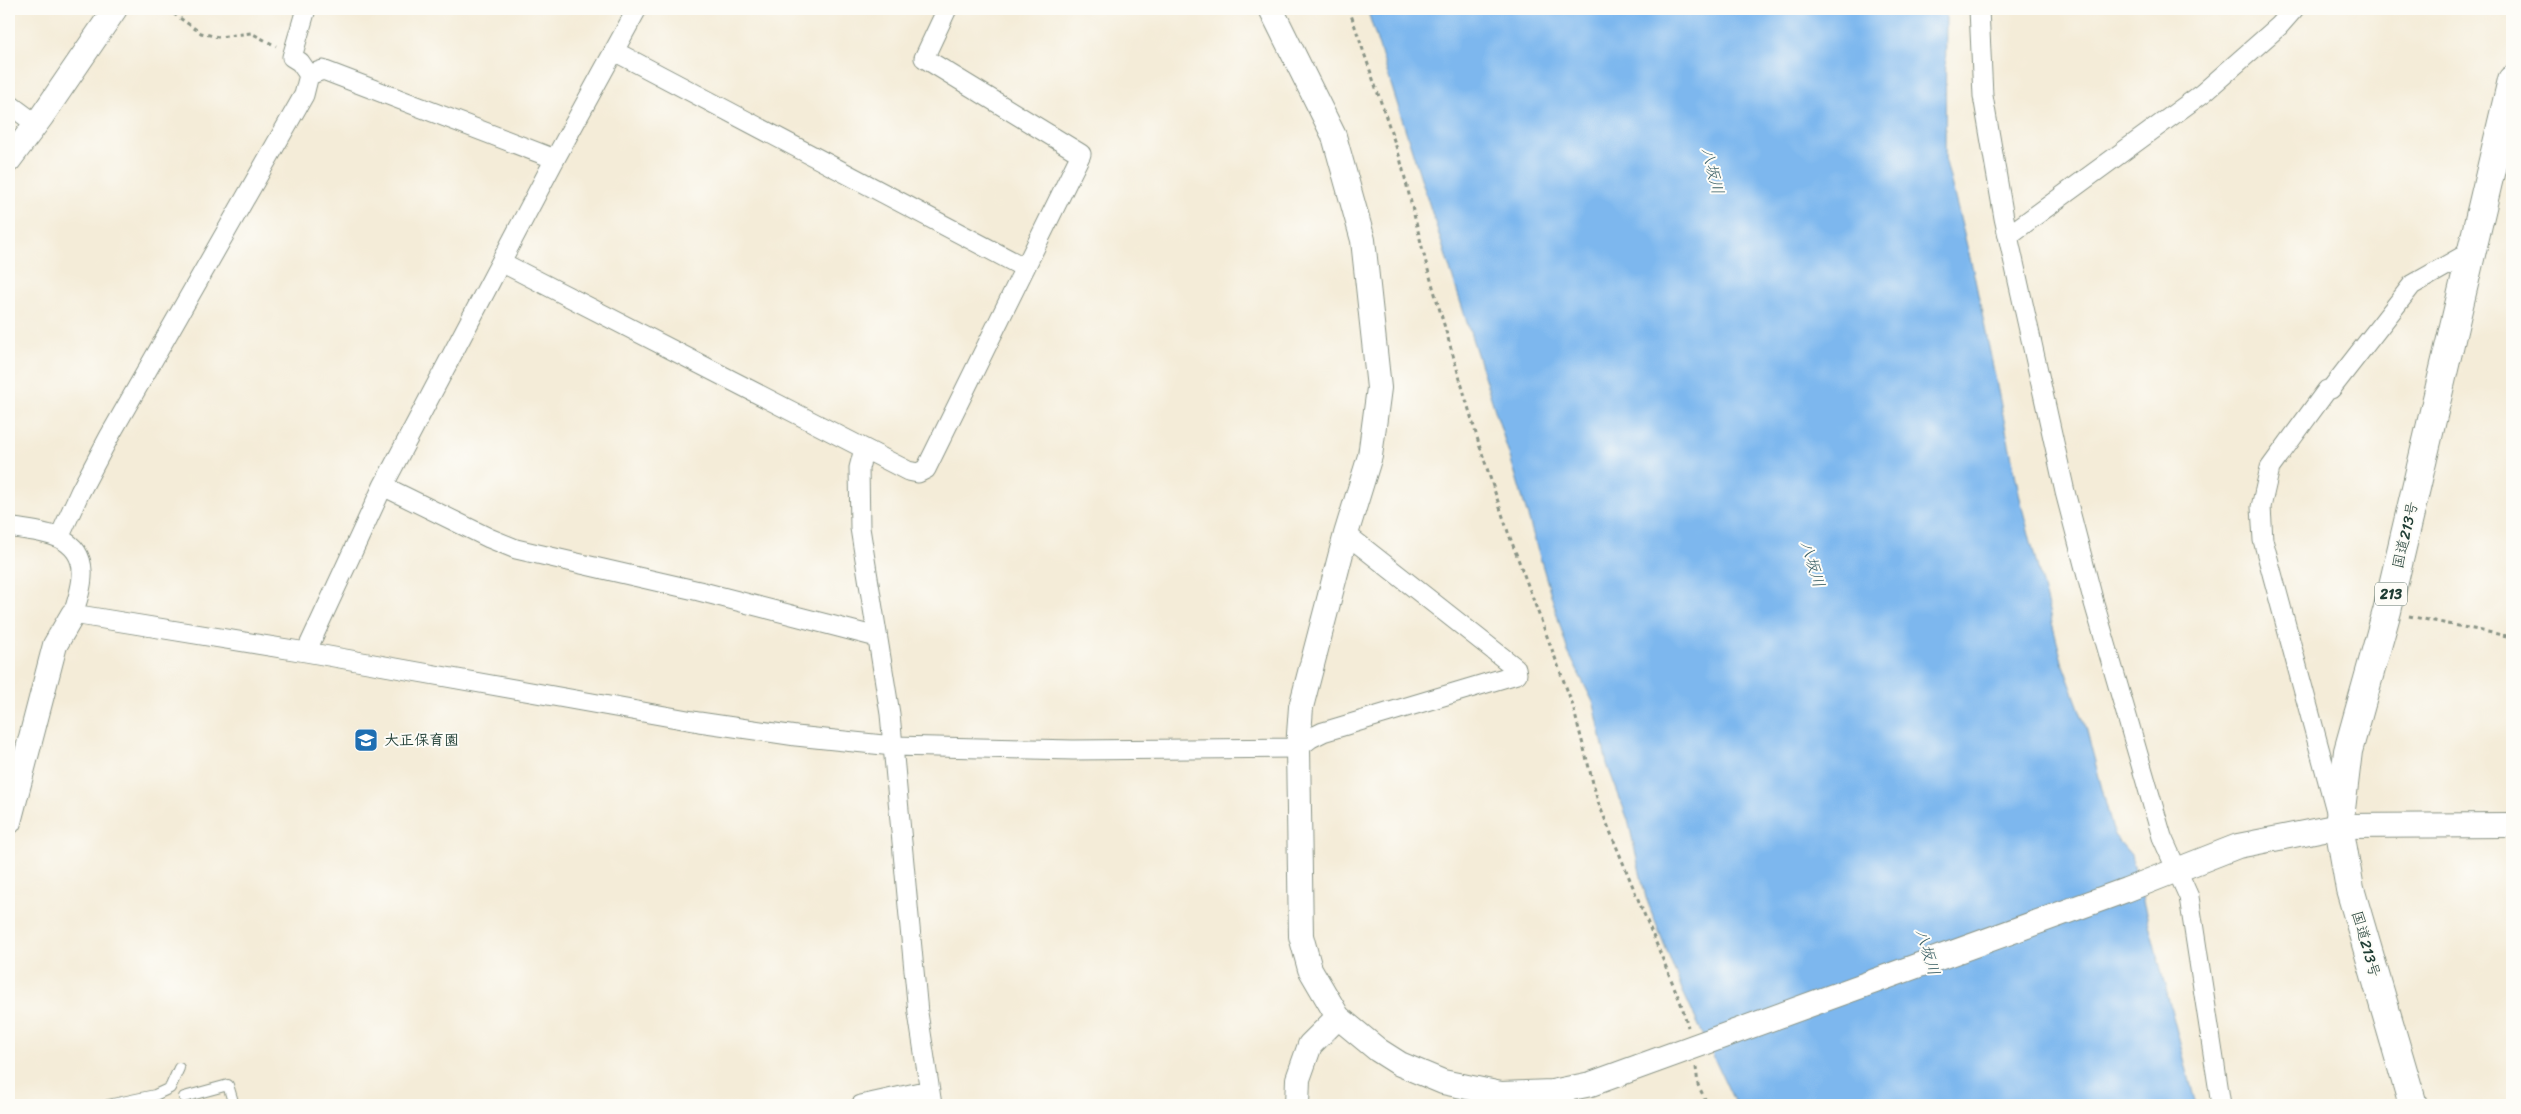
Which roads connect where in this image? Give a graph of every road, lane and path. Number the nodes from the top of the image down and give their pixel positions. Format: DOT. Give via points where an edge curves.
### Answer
graph roads {
  1 [pos="115,9"];
  2 [pos="167,9"];
  3 [pos="306,9"];
  4 [pos="637,9"];
  5 [pos="946,9"];
  6 [pos="1271,9"];
  7 [pos="1349,9"];
  8 [pos="1979,9"];
  9 [pos="2294,9"];
  10 [pos="614,51"];
  11 [pos="292,57"];
  12 [pos="309,74"];
  13 [pos="2512,80"];
  14 [pos="9,104"];
  15 [pos="2506,119"];
  16 [pos="36,124"];
  17 [pos="555,159"];
  18 [pos="9,160"];
  19 [pos="2009,235"];
  20 [pos="2472,251"];
  21 [pos="501,262"];
  22 [pos="1025,268"];
  23 [pos="864,449"];
  24 [pos="384,486"];
  25 [pos="9,527"];
  26 [pos="1346,534"];
  27 [pos="59,538"];
  28 [pos="2387,611"];
  29 [pos="73,614"];
  30 [pos="877,637"];
  31 [pos="2512,637"];
  32 [pos="306,652"];
  33 [pos="893,746"];
  34 [pos="1298,748"];
  35 [pos="9,822"];
  36 [pos="2512,825"];
  37 [pos="2340,826"];
  38 [pos="2177,870"];
  39 [pos="1338,1017"];
  40 [pos="1694,1046"];
  41 [pos="179,1068"];
  42 [pos="184,1097"];
  43 [pos="930,1097"];
  44 [pos="108,1105"];
  45 [pos="234,1105"];
  46 [pos="861,1105"];
  47 [pos="1297,1105"];
  48 [pos="1708,1105"];
  49 [pos="2221,1105"];
  50 [pos="2413,1105"];
  1 -- 16 [label="street"];
  2 -- 11 [label="path" via="200,33 218,37 251,33"];
  3 -- 11 [label="street"];
  4 -- 10 [label="street"];
  5 -- 22 [label="street" via="924,58 1081,154"];
  6 -- 26 [label="street" via="1334,136 1363,240 1379,388 1370,456"];
  7 -- 40 [label="path" via="1400,158 1426,264 1479,444 1572,703 1598,802 1682,1006"];
  8 -- 19 [label="street" via="1982,96"];
  9 -- 19 [label="street" via="2203,93"];
  10 -- 17 [label="street"];
  10 -- 22 [label="street"];
  11 -- 12 [label="street"];
  12 -- 17 [label="street" via="323,70"];
  12 -- 27 [label="street" via="304,95 109,436"];
  13 -- 15 [label="highway, 国道213号 / 213"];
  14 -- 16 [label="street"];
  15 -- 20 [label="highway, 国道213号 / 213"];
  16 -- 18 [label="street"];
  17 -- 21 [label="street"];
  19 -- 38 [label="street" via="2094,604 2162,837"];
  20 -- 28 [label="highway, 国道213号 / 213"];
  20 -- 37 [label="street" via="2412,285 2327,390 2270,468 2261,507 2263,540"];
  21 -- 23 [label="street"];
  21 -- 24 [label="street"];
  22 -- 23 [label="street" via="926,469 918,474 908,471"];
  23 -- 30 [label="street" via="859,468 860,528"];
  24 -- 30 [label="street" via="516,549 699,591"];
  24 -- 32 [label="street"];
  25 -- 27 [label="street"];
  26 -- 34 [label="street" via="1301,707"];
  26 -- 34 [label="street" via="1516,668 1516,674 1324,732"];
  27 -- 29 [label="street" via="74,551 83,571 83,583"];
  28 -- 31 [label="path"];
  28 -- 37 [label="highway, 国道213号 / 213" via="2348,751"];
  29 -- 32 [label="street"];
  29 -- 35 [label="street" via="55,645"];
  30 -- 33 [label="street"];
  32 -- 33 [label="street" via="699,722"];
  33 -- 34 [label="street" via="1074,750"];
  33 -- 43 [label="street" via="918,1013"];
  34 -- 39 [label="street" via="1301,936 1310,969"];
  36 -- 37 [label="street"];
  37 -- 38 [label="street" via="2238,846"];
  37 -- 50 [label="highway, 国道213号 / 213" via="2350,889"];
  38 -- 40 [label="street"];
  38 -- 49 [label="street" via="2189,897"];
  39 -- 40 [label="street" via="1400,1064 1444,1082 1501,1094 1552,1092 1591,1084"];
  39 -- 47 [label="street" via="1310,1045 1298,1079"];
  40 -- 48 [label="path" via="1698,1085"];
  41 -- 44 [label="lane" via="170,1088"];
  42 -- 45 [label="lane" via="228,1085"];
  43 -- 46 [label="street"];
}
